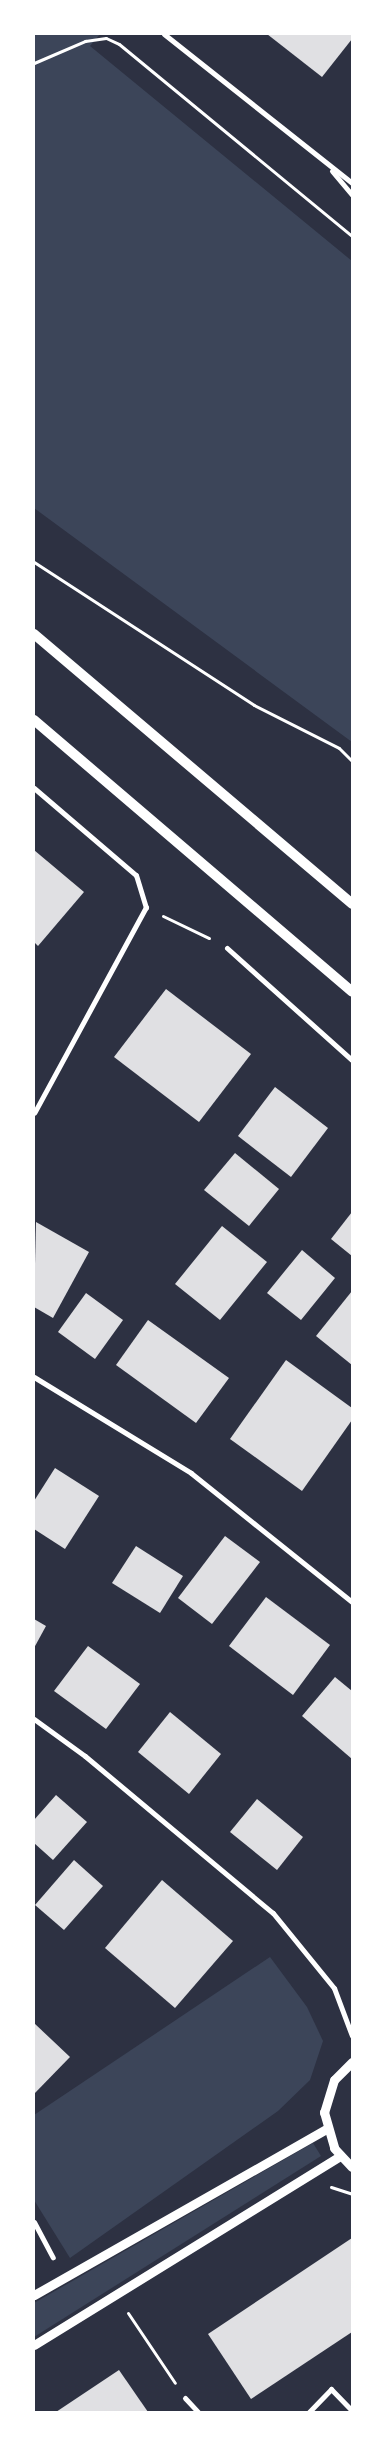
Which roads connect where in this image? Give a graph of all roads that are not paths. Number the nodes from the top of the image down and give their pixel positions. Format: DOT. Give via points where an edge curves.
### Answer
graph roads {
  1 [pos="164,34"];
  2 [pos="327,165"];
  3 [pos="352,183"];
  4 [pos="352,195"];
  5 [pos="34,634"];
  6 [pos="34,720"];
  7 [pos="34,788"];
  8 [pos="352,904"];
  9 [pos="227,948"];
  10 [pos="352,992"];
  11 [pos="352,1060"];
  12 [pos="34,1113"];
  13 [pos="34,1377"];
  14 [pos="352,1602"];
  15 [pos="34,1719"];
  16 [pos="352,2036"];
  17 [pos="352,2062"];
  18 [pos="326,2130"];
  19 [pos="340,2156"];
  20 [pos="352,2167"];
  21 [pos="34,2222"];
  22 [pos="53,2257"];
  23 [pos="34,2296"];
  24 [pos="34,2345"];
  25 [pos="185,2398"];
  26 [pos="352,2410"];
  27 [pos="198,2412"];
  28 [pos="309,2412"];
  1 -- 2 [label="street"];
  2 -- 3 [label="street"];
  2 -- 4 [label="street"];
  5 -- 8 [label="main road"];
  6 -- 10 [label="main road"];
  7 -- 12 [label="street" via="136,875 146,907"];
  9 -- 11 [label="street"];
  13 -- 14 [label="street" via="191,1473"];
  15 -- 16 [label="street" via="85,1756 273,1913 334,1988"];
  17 -- 18 [label="street" via="334,2080 327,2095 324,2112"];
  18 -- 19 [label="street"];
  18 -- 23 [label="street"];
  19 -- 20 [label="street"];
  19 -- 24 [label="street"];
  21 -- 22 [label="street"];
  25 -- 27 [label="street"];
  26 -- 28 [label="street" via="331,2389"];
}
